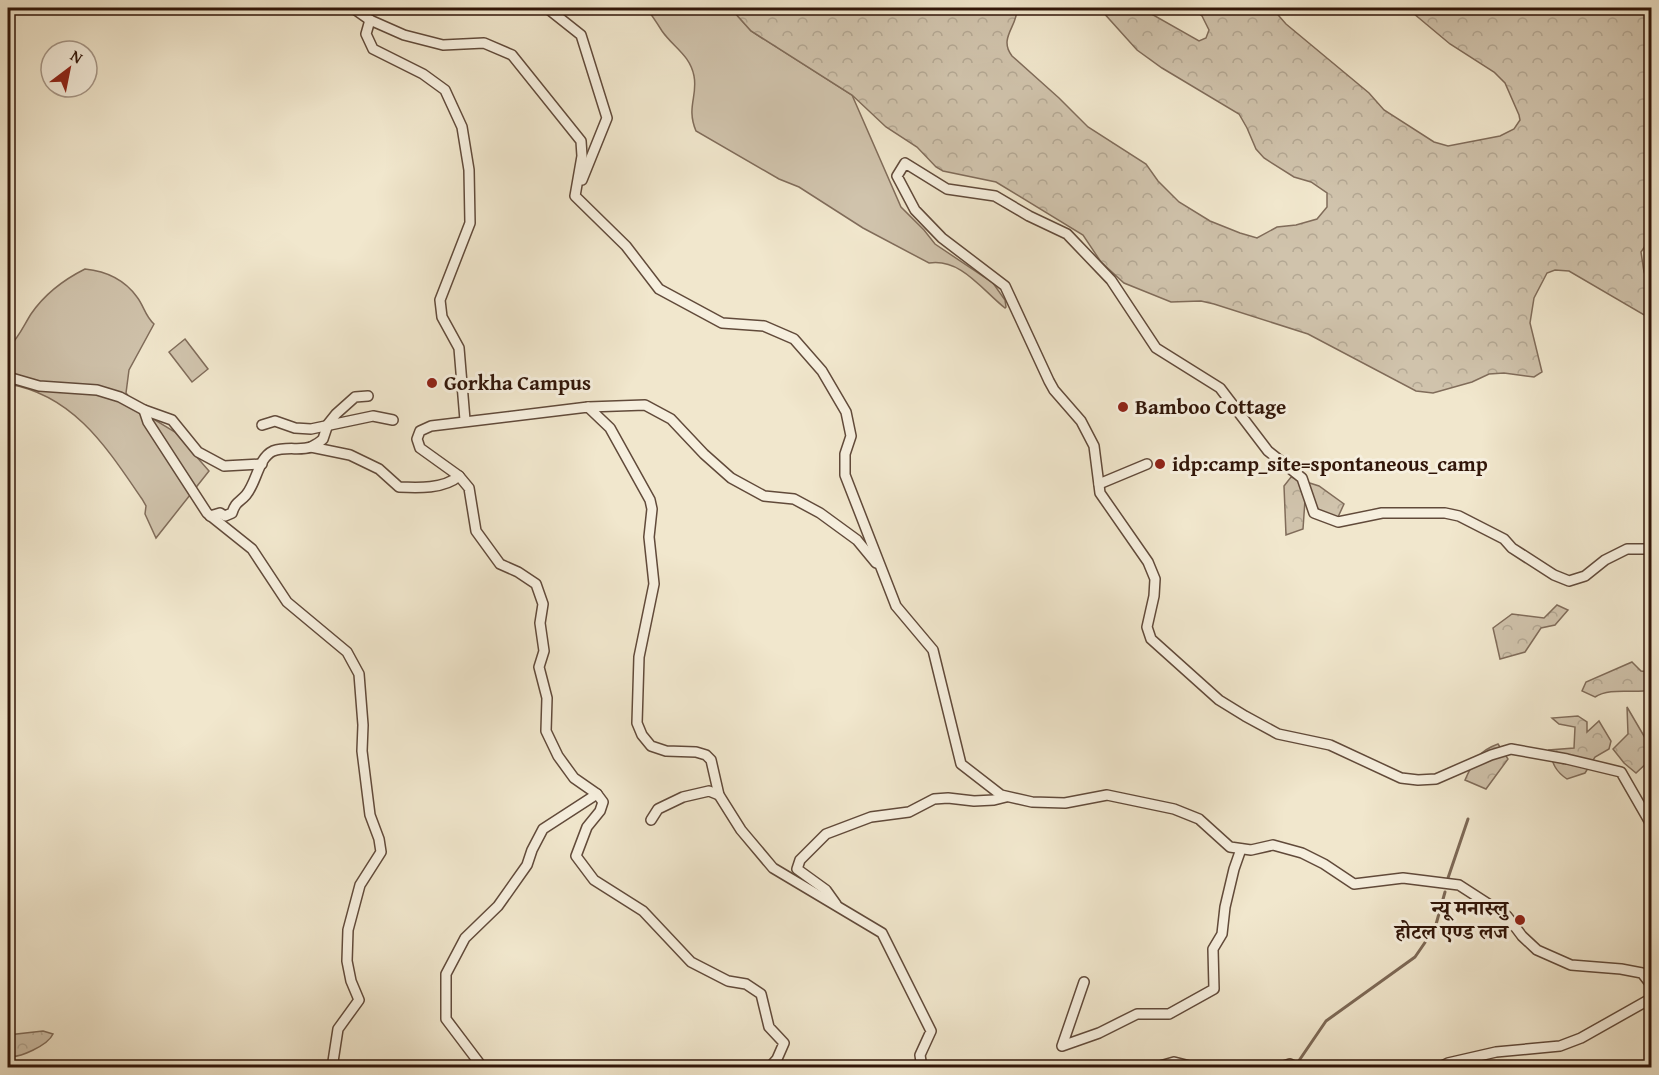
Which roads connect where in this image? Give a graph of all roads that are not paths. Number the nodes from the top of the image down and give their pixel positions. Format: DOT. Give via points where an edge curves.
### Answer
graph roads {
  1 [pos="353,8"];
  2 [pos="547,8"];
  3 [pos="370,20"];
  4 [pos="575,196"];
  5 [pos="8,377"];
  6 [pos="368,396"];
  7 [pos="588,407"];
  8 [pos="144,410"];
  9 [pos="393,420"];
  10 [pos="465,420"];
  11 [pos="262,425"];
  12 [pos="328,427"];
  13 [pos="311,447"];
  14 [pos="262,464"];
  15 [pos="1148,464"];
  16 [pos="459,476"];
  17 [pos="1099,484"];
  18 [pos="210,516"];
  19 [pos="1652,549"];
  20 [pos="885,578"];
  21 [pos="597,794"];
  22 [pos="719,795"];
  23 [pos="1007,796"];
  24 [pos="651,820"];
  25 [pos="1652,826"];
  26 [pos="1241,849"];
  27 [pos="837,906"];
  28 [pos="1084,982"];
  29 [pos="1652,986"];
  30 [pos="1652,998"];
  31 [pos="332,1068"];
  32 [pos="483,1068"];
  33 [pos="769,1068"];
  34 [pos="922,1068"];
  35 [pos="1154,1068"];
  36 [pos="1198,1068"];
  37 [pos="1278,1068"];
  38 [pos="1298,1068"];
  39 [pos="1438,1068"];
  1 -- 3 [label="street"];
  2 -- 4 [label="street" via="581,35 607,118"];
  3 -- 4 [label="street" via="414,38 443,45 484,44 512,55 581,141"];
  3 -- 10 [label="street" via="366,34 373,49 446,90 462,127 469,170 470,223 440,300 442,318 459,348"];
  4 -- 20 [label="street" via="626,246 659,289 722,323 764,326 794,339 822,371 846,412 851,436 845,454 845,475"];
  5 -- 8 [label="street" via="39,386 97,390"];
  6 -- 12 [label="street" via="355,397"];
  7 -- 10 [label="street"];
  7 -- 20 [label="street" via="645,405 671,419 731,478 764,496 794,499 857,540"];
  7 -- 22 [label="street" via="610,428 652,509 649,537 654,584 639,657 637,723 651,746 706,754"];
  8 -- 14 [label="street" via="172,420 198,452 224,466"];
  8 -- 18 [label="street"];
  9 -- 12 [label="street" via="373,416"];
  10 -- 16 [label="street" via="431,426 420,431 417,439 420,448"];
  11 -- 12 [label="street" via="275,421 295,428"];
  12 -- 13 [label="street" via="323,439"];
  13 -- 14 [label="street" via="274,451 265,456"];
  13 -- 16 [label="street" via="350,455 379,469 399,487 442,484"];
  14 -- 18 [label="street" via="232,513"];
  15 -- 17 [label="street"];
  16 -- 21 [label="street" via="469,489 476,531 500,564 536,584 543,604 540,623 544,651 539,667 547,698 546,731 574,778"];
  17 -- 19 [label="street" via="1094,446 1080,421 1054,390 1005,286 942,238 915,210 897,176 905,163 947,189 995,196 1067,234 1111,280 1156,348 1220,388 1268,451 1302,478 1314,513 1338,522 1382,513 1452,514 1504,539 1512,548 1569,581 1585,576 1627,549"];
  17 -- 25 [label="street" via="1100,494 1148,561 1155,579 1147,627 1151,639 1219,700 1278,734 1330,745 1401,778 1436,779 1511,750 1622,772"];
  18 -- 31 [label="street" via="252,549 287,602 347,652 359,674 362,751 370,815 381,852 360,885 348,930 347,961 358,1000 338,1029"];
  20 -- 23 [label="street" via="896,606 933,650 961,764"];
  21 -- 32 [label="street" via="543,829 526,866 498,906 465,938 446,974 446,1019"];
  21 -- 33 [label="street" via="603,802 600,811 587,827 576,856 594,879 643,911 692,962 761,994 769,1027 784,1044"];
  22 -- 24 [label="street" via="709,791 683,797 658,809"];
  22 -- 27 [label="street" via="741,830 773,868"];
  23 -- 26 [label="street" via="1065,803 1107,795 1174,809 1199,819 1230,847"];
  23 -- 27 [label="street" via="974,801 934,799 909,812 871,817 826,834 800,860 797,869 826,890"];
  26 -- 28 [label="street" via="1231,879 1222,934 1214,948 1214,989 1169,1014 1137,1014 1062,1046"];
  26 -- 29 [label="street" via="1273,845 1302,853 1354,884 1403,878 1459,885 1507,916 1537,950 1571,965 1642,973"];
  27 -- 34 [label="street" via="882,933 931,1030 920,1055"];
  30 -- 39 [label="street" via="1560,1046 1496,1052"];
  35 -- 36 [label="street" via="1174,1062"];
  37 -- 38 [label="street" via="1290,1064"];
}
